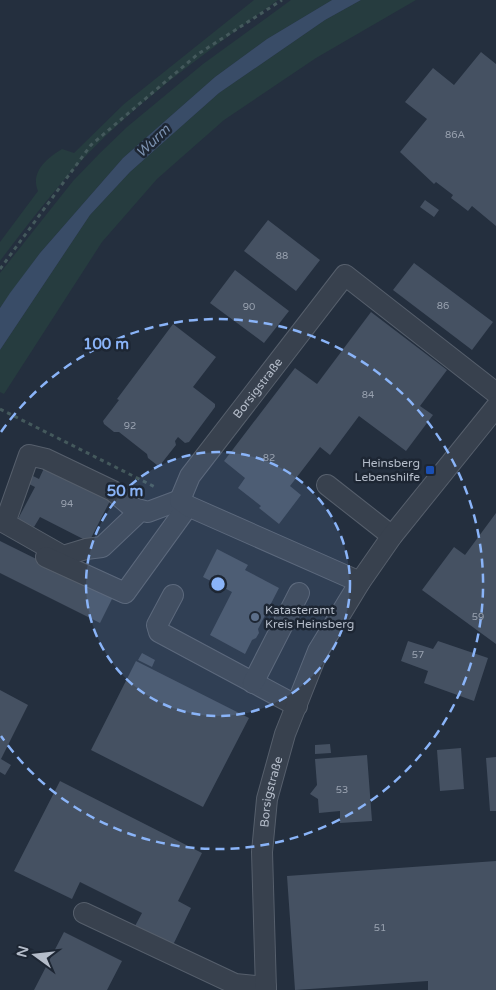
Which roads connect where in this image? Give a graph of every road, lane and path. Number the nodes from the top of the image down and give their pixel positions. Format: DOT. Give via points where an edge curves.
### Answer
graph roads {
  1 [pos="282,0"];
  2 [pos="0,270"];
  3 [pos="496,393"];
  4 [pos="496,407"];
  5 [pos="0,409"];
  6 [pos="327,485"];
  7 [pos="184,503"];
  8 [pos="141,510"];
  9 [pos="0,535"];
  10 [pos="392,536"];
  11 [pos="360,582"];
  12 [pos="300,593"];
  13 [pos="173,595"];
  14 [pos="253,683"];
  15 [pos="296,706"];
  16 [pos="84,913"];
  17 [pos="266,988"];
  1 -- 2 [label="path" via="198,54 92,144"];
  3 -- 7 [label="street, Borsigstraße" via="345,276 190,476"];
  4 -- 10 [label="street, Borsigstraße"];
  5 -- 7 [label="path"];
  6 -- 10 [label="street"];
  7 -- 8 [label="street" via="148,512"];
  7 -- 9 [label="street" via="125,594"];
  7 -- 11 [label="street"];
  8 -- 8 [label="street" via="133,508 113,491 46,459 29,455 4,523 63,556 102,547"];
  10 -- 11 [label="street, Borsigstraße"];
  11 -- 15 [label="street, Borsigstraße" via="318,651"];
  12 -- 14 [label="street"];
  13 -- 14 [label="street" via="157,625 159,632"];
  14 -- 15 [label="street"];
  15 -- 17 [label="street, Borsigstraße" via="285,734 266,808 262,852"];
  16 -- 17 [label="street" via="235,984"];
}
